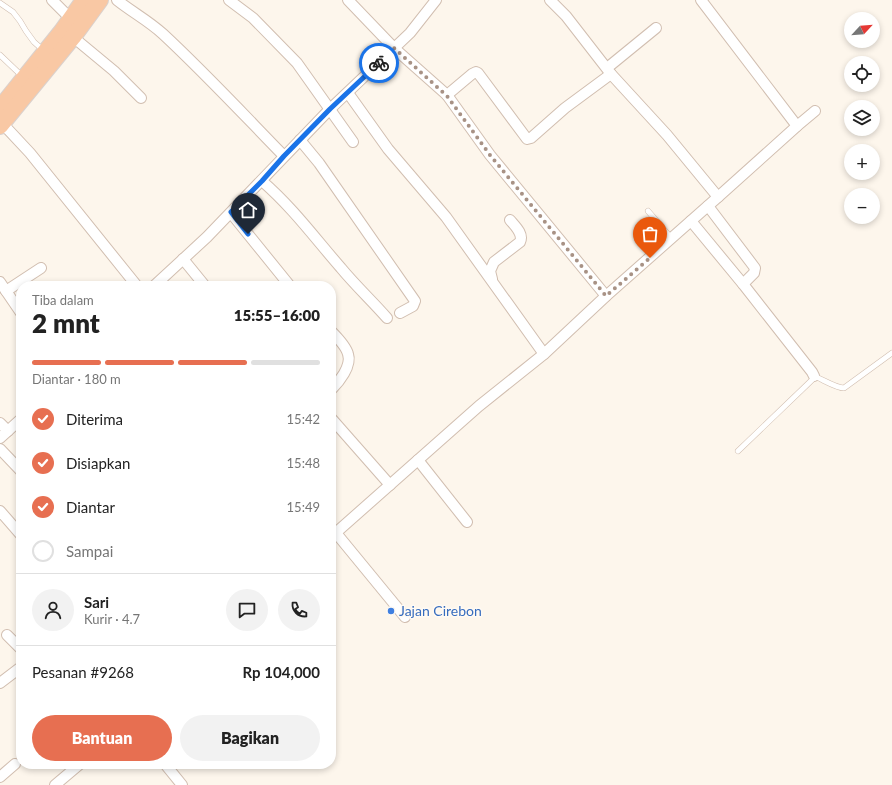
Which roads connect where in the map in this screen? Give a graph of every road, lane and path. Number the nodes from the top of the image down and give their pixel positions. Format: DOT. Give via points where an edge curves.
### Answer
graph roads {
  1 [pos="52,0"];
  2 [pos="84,0"];
  3 [pos="100,0"];
  4 [pos="117,0"];
  5 [pos="229,0"];
  6 [pos="348,0"];
  7 [pos="436,0"];
  8 [pos="550,0"];
  9 [pos="701,0"];
  10 [pos="0,3"];
  11 [pos="71,19"];
  12 [pos="656,28"];
  13 [pos="72,37"];
  14 [pos="394,48"];
  15 [pos="45,52"];
  16 [pos="0,55"];
  17 [pos="609,71"];
  18 [pos="29,82"];
  19 [pos="348,94"];
  20 [pos="447,96"];
  21 [pos="141,98"];
  22 [pos="330,109"];
  23 [pos="815,111"];
  24 [pos="1,119"];
  25 [pos="797,126"];
  26 [pos="300,140"];
  27 [pos="353,142"];
  28 [pos="284,156"];
  29 [pos="262,181"];
  30 [pos="718,197"];
  31 [pos="708,206"];
  32 [pos="648,211"];
  33 [pos="231,212"];
  34 [pos="510,220"];
  35 [pos="691,221"];
  36 [pos="672,239"];
  37 [pos="182,259"];
  38 [pos="41,268"];
  39 [pos="134,281"];
  40 [pos="159,281"];
  41 [pos="201,281"];
  42 [pos="286,281"];
  43 [pos="494,283"];
  44 [pos="743,284"];
  45 [pos="3,287"];
  46 [pos="606,296"];
  47 [pos="16,306"];
  48 [pos="400,313"];
  49 [pos="387,318"];
  50 [pos="336,337"];
  51 [pos="892,353"];
  52 [pos="544,354"];
  53 [pos="814,376"];
  54 [pos="336,384"];
  55 [pos="0,423"];
  56 [pos="16,424"];
  57 [pos="336,424"];
  58 [pos="8,431"];
  59 [pos="0,438"];
  60 [pos="0,449"];
  61 [pos="738,451"];
  62 [pos="418,460"];
  63 [pos="16,466"];
  64 [pos="390,486"];
  65 [pos="0,511"];
  66 [pos="467,522"];
  67 [pos="16,529"];
  68 [pos="336,532"];
  69 [pos="336,538"];
  70 [pos="405,617"];
  71 [pos="7,635"];
  72 [pos="16,644"];
  73 [pos="16,671"];
  74 [pos="0,683"];
  75 [pos="15,764"];
  76 [pos="74,769"];
  77 [pos="169,769"];
  78 [pos="0,777"];
  79 [pos="55,785"];
  80 [pos="182,785"];
  1 -- 11 [label="street"];
  2 -- 11 [label="highway"];
  3 -- 13 [label="highway"];
  4 -- 28 [label="street" via="163,34"];
  5 -- 22 [label="street" via="253,18 297,63"];
  6 -- 14 [label="street"];
  7 -- 14 [label="street" via="410,33"];
  8 -- 17 [label="street" via="566,16"];
  9 -- 25 [label="street"];
  10 -- 15 [label="lane" via="13,12 34,42"];
  11 -- 15 [label="highway"];
  12 -- 17 [label="street"];
  13 -- 18 [label="highway"];
  13 -- 21 [label="street"];
  14 -- 19 [label="street"];
  14 -- 20 [label="street"];
  15 -- 18 [label="highway"];
  16 -- 18 [label="lane"];
  17 -- 20 [label="street" via="529,139 476,72"];
  17 -- 30 [label="street"];
  18 -- 24 [label="highway"];
  19 -- 22 [label="street"];
  19 -- 43 [label="street" via="388,149 446,217"];
  20 -- 46 [label="street" via="490,155"];
  22 -- 26 [label="street"];
  22 -- 27 [label="street"];
  23 -- 25 [label="street"];
  24 -- 39 [label="street"];
  25 -- 30 [label="street"];
  26 -- 28 [label="street"];
  26 -- 48 [label="street" via="319,162 415,301 413,306"];
  28 -- 29 [label="street"];
  29 -- 33 [label="street"];
  29 -- 49 [label="street" via="310,230 341,269"];
  30 -- 31 [label="street"];
  31 -- 35 [label="street"];
  31 -- 44 [label="street" via="755,268 754,273"];
  32 -- 36 [label="lane"];
  33 -- 37 [label="street"];
  33 -- 42 [label="street"];
  34 -- 43 [label="street" via="522,239 494,262 490,274"];
  35 -- 36 [label="street"];
  35 -- 44 [label="street"];
  36 -- 46 [label="street"];
  37 -- 40 [label="street"];
  37 -- 41 [label="street"];
  38 -- 45 [label="street"];
  43 -- 52 [label="street"];
  44 -- 53 [label="street"];
  45 -- 47 [label="street"];
  46 -- 52 [label="street"];
  50 -- 54 [label="street" via="349,357 345,373"];
  51 -- 53 [label="lane" via="844,388"];
  52 -- 62 [label="street" via="479,406"];
  53 -- 61 [label="lane"];
  55 -- 58 [label="street"];
  56 -- 58 [label="street"];
  57 -- 64 [label="street"];
  58 -- 59 [label="street"];
  60 -- 63 [label="street"];
  62 -- 64 [label="street"];
  62 -- 66 [label="street"];
  64 -- 68 [label="street"];
  65 -- 67 [label="street"];
  69 -- 70 [label="street"];
  71 -- 72 [label="street"];
  73 -- 74 [label="street"];
  75 -- 78 [label="street"];
  76 -- 79 [label="street"];
  77 -- 80 [label="street"];
}
